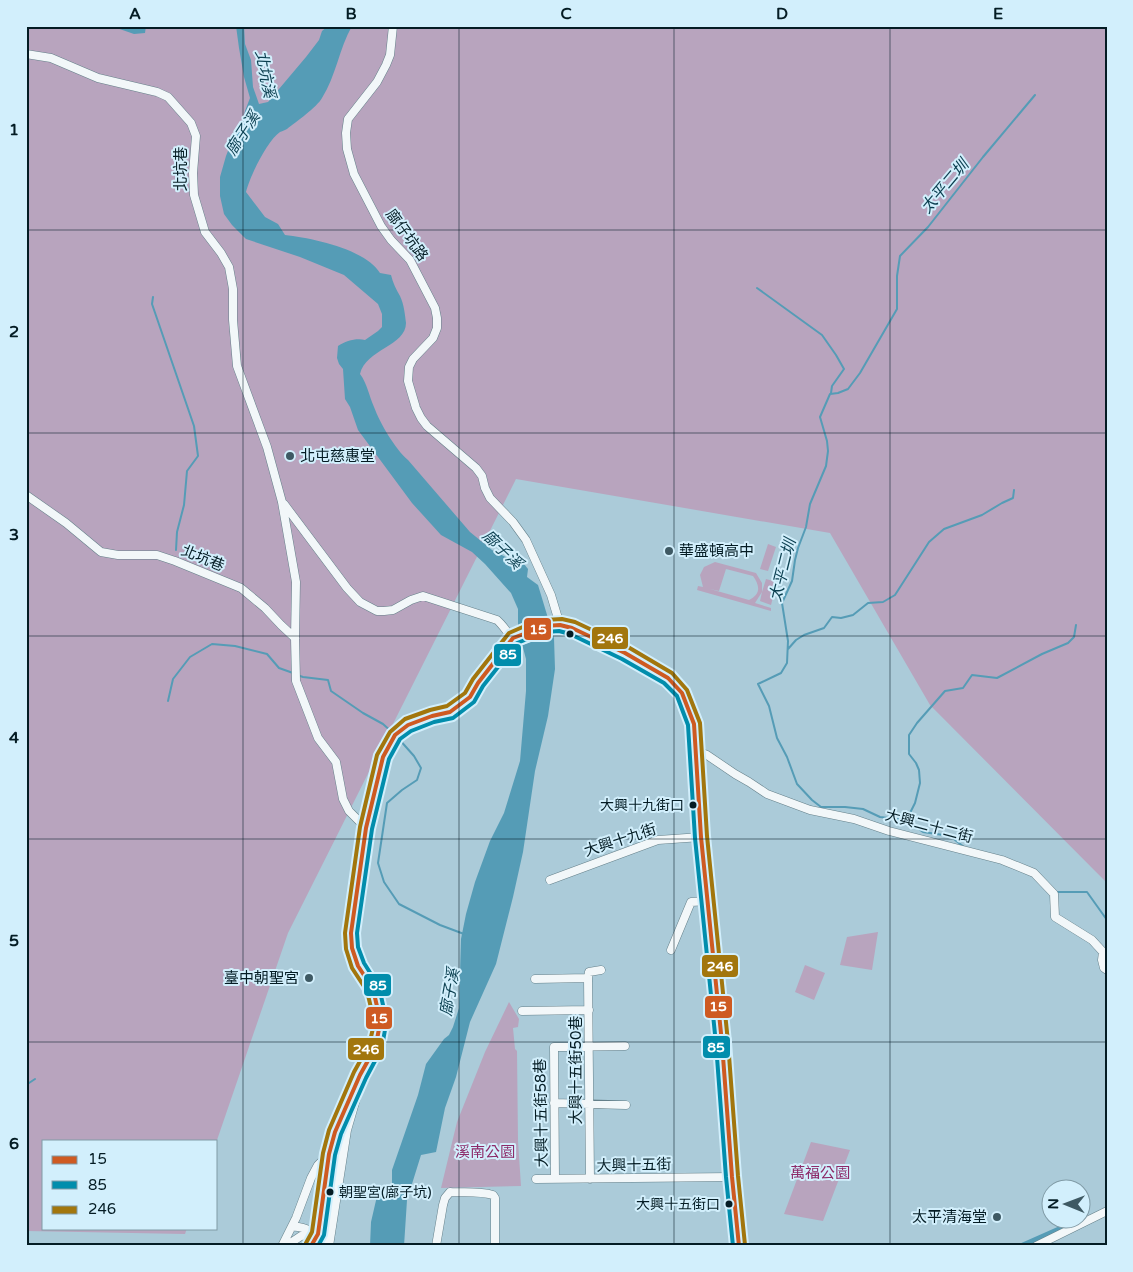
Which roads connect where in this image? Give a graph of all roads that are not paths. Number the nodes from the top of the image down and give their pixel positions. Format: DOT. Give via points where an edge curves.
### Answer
graph roads {
  1 [pos="393,26"];
  2 [pos="26,54"];
  3 [pos="26,495"];
  4 [pos="282,502"];
  5 [pos="558,625"];
  6 [pos="294,638"];
  7 [pos="515,638"];
  8 [pos="697,751"];
  9 [pos="366,828"];
  10 [pos="701,837"];
  11 [pos="550,880"];
  12 [pos="708,901"];
  13 [pos="671,950"];
  14 [pos="601,970"];
  15 [pos="1107,970"];
  16 [pos="588,978"];
  17 [pos="536,979"];
  18 [pos="589,1010"];
  19 [pos="522,1011"];
  20 [pos="625,1046"];
  21 [pos="589,1047"];
  22 [pos="370,1057"];
  23 [pos="554,1103"];
  24 [pos="589,1104"];
  25 [pos="626,1105"];
  26 [pos="329,1154"];
  27 [pos="732,1177"];
  28 [pos="536,1179"];
  29 [pos="555,1179"];
  30 [pos="590,1179"];
  31 [pos="1107,1211"];
  32 [pos="292,1226"];
  33 [pos="318,1234"];
  34 [pos="329,1243"];
  35 [pos="282,1246"];
  36 [pos="286,1246"];
  37 [pos="311,1246"];
  38 [pos="316,1246"];
  39 [pos="436,1246"];
  40 [pos="495,1246"];
  41 [pos="740,1246"];
  42 [pos="1036,1246"];
  1 -- 5 [label="street, 廍仔坑路" via="390,55 377,82 348,119 346,133 354,174 381,226 410,260 435,308 437,328 433,338 413,359 408,380 421,418 476,468 490,498 526,540 551,595"];
  2 -- 4 [label="street, 北坑巷" via="51,58 98,78 157,92 168,98 191,123 196,136 194,195 204,232 229,267 237,366 267,447"];
  3 -- 6 [label="street, 北坑巷" via="101,552 118,556 157,555 241,588 266,608"];
  4 -- 6 [label="street, 北坑巷" via="296,582"];
  4 -- 7 [label="street, 北坑巷" via="360,602 384,611 423,596 497,620"];
  5 -- 7 [label="main road" via="534,629"];
  5 -- 8 [label="main road" via="603,642 668,678 682,693 693,718"];
  6 -- 9 [label="street, 北坑巷" via="296,681 308,713 318,738 336,762 343,799 349,811"];
  7 -- 9 [label="main road" via="470,697 450,712 408,724 394,737 384,757"];
  8 -- 10 [label="main road"];
  8 -- 15 [label="street, 大興二十二街" via="767,794 810,810 1002,860 1034,873 1054,894 1055,917 1092,940 1103,952 1102,960"];
  9 -- 22 [label="main road" via="351,940 358,966 373,989 379,1015 377,1039"];
  10 -- 11 [label="street, 大興十九街" via="658,840"];
  10 -- 12 [label="main road"];
  12 -- 13 [label="street" via="691,902"];
  12 -- 27 [label="main road"];
  14 -- 16 [label="street" via="589,972"];
  16 -- 17 [label="street"];
  16 -- 18 [label="street, 大興十五街50巷"];
  18 -- 19 [label="street"];
  18 -- 21 [label="street, 大興十五街50巷"];
  20 -- 21 [label="street"];
  21 -- 23 [label="street, 大興十五街58巷" via="554,1047"];
  21 -- 24 [label="street, 大興十五街50巷"];
  22 -- 26 [label="main road" via="334,1132"];
  22 -- 34 [label="main road" via="346,1130"];
  23 -- 24 [label="street"];
  23 -- 29 [label="street, 大興十五街58巷"];
  24 -- 25 [label="street"];
  24 -- 30 [label="street, 大興十五街50巷"];
  26 -- 32 [label="street" via="311,1178"];
  26 -- 33 [label="main road"];
  27 -- 30 [label="street, 大興十五街"];
  27 -- 41 [label="main road"];
  28 -- 29 [label="street, 大興十五街"];
  29 -- 30 [label="street, 大興十五街"];
  31 -- 42 [label="street"];
  32 -- 33 [label="street"];
  32 -- 35 [label="street"];
  33 -- 34 [label="street"];
  33 -- 36 [label="street" via="301,1236"];
  33 -- 37 [label="main road"];
  33 -- 38 [label="main road"];
  39 -- 40 [label="street" via="440,1217 450,1192 493,1195 496,1206"];
}
